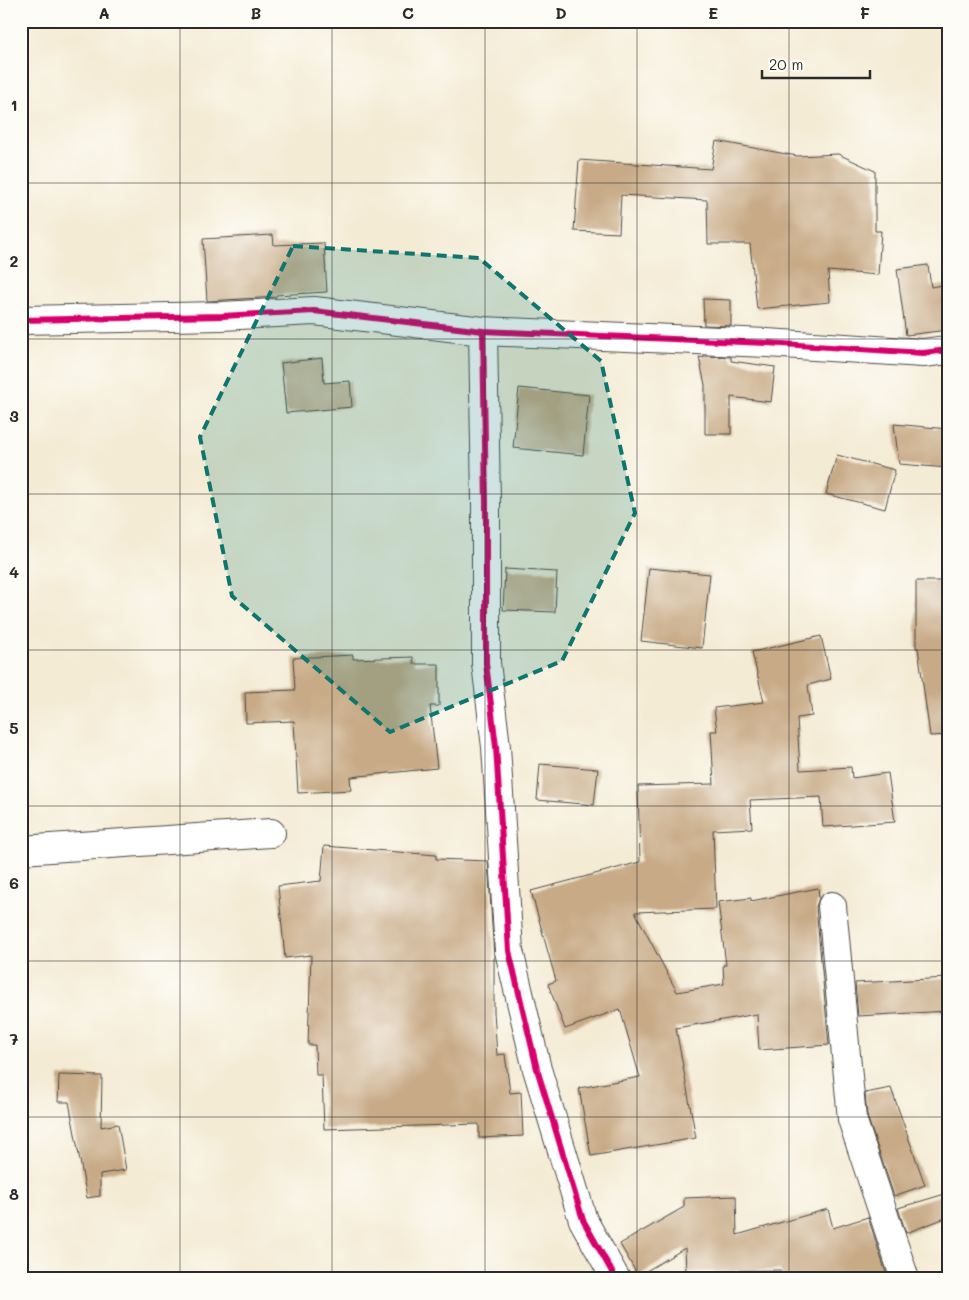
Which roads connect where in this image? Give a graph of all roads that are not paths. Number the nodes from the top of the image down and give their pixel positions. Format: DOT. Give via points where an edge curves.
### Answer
graph roads {
  1 [pos="21,320"];
  2 [pos="483,331"];
  3 [pos="948,350"];
  4 [pos="272,833"];
  5 [pos="21,850"];
  6 [pos="832,906"];
  7 [pos="616,1279"];
  8 [pos="905,1279"];
  1 -- 2 [label="street" via="314,311"];
  2 -- 3 [label="street" via="923,353"];
  2 -- 7 [label="street" via="486,662 496,747 509,951 537,1069 583,1220"];
  4 -- 5 [label="street"];
  6 -- 8 [label="street" via="852,1119"];
}
